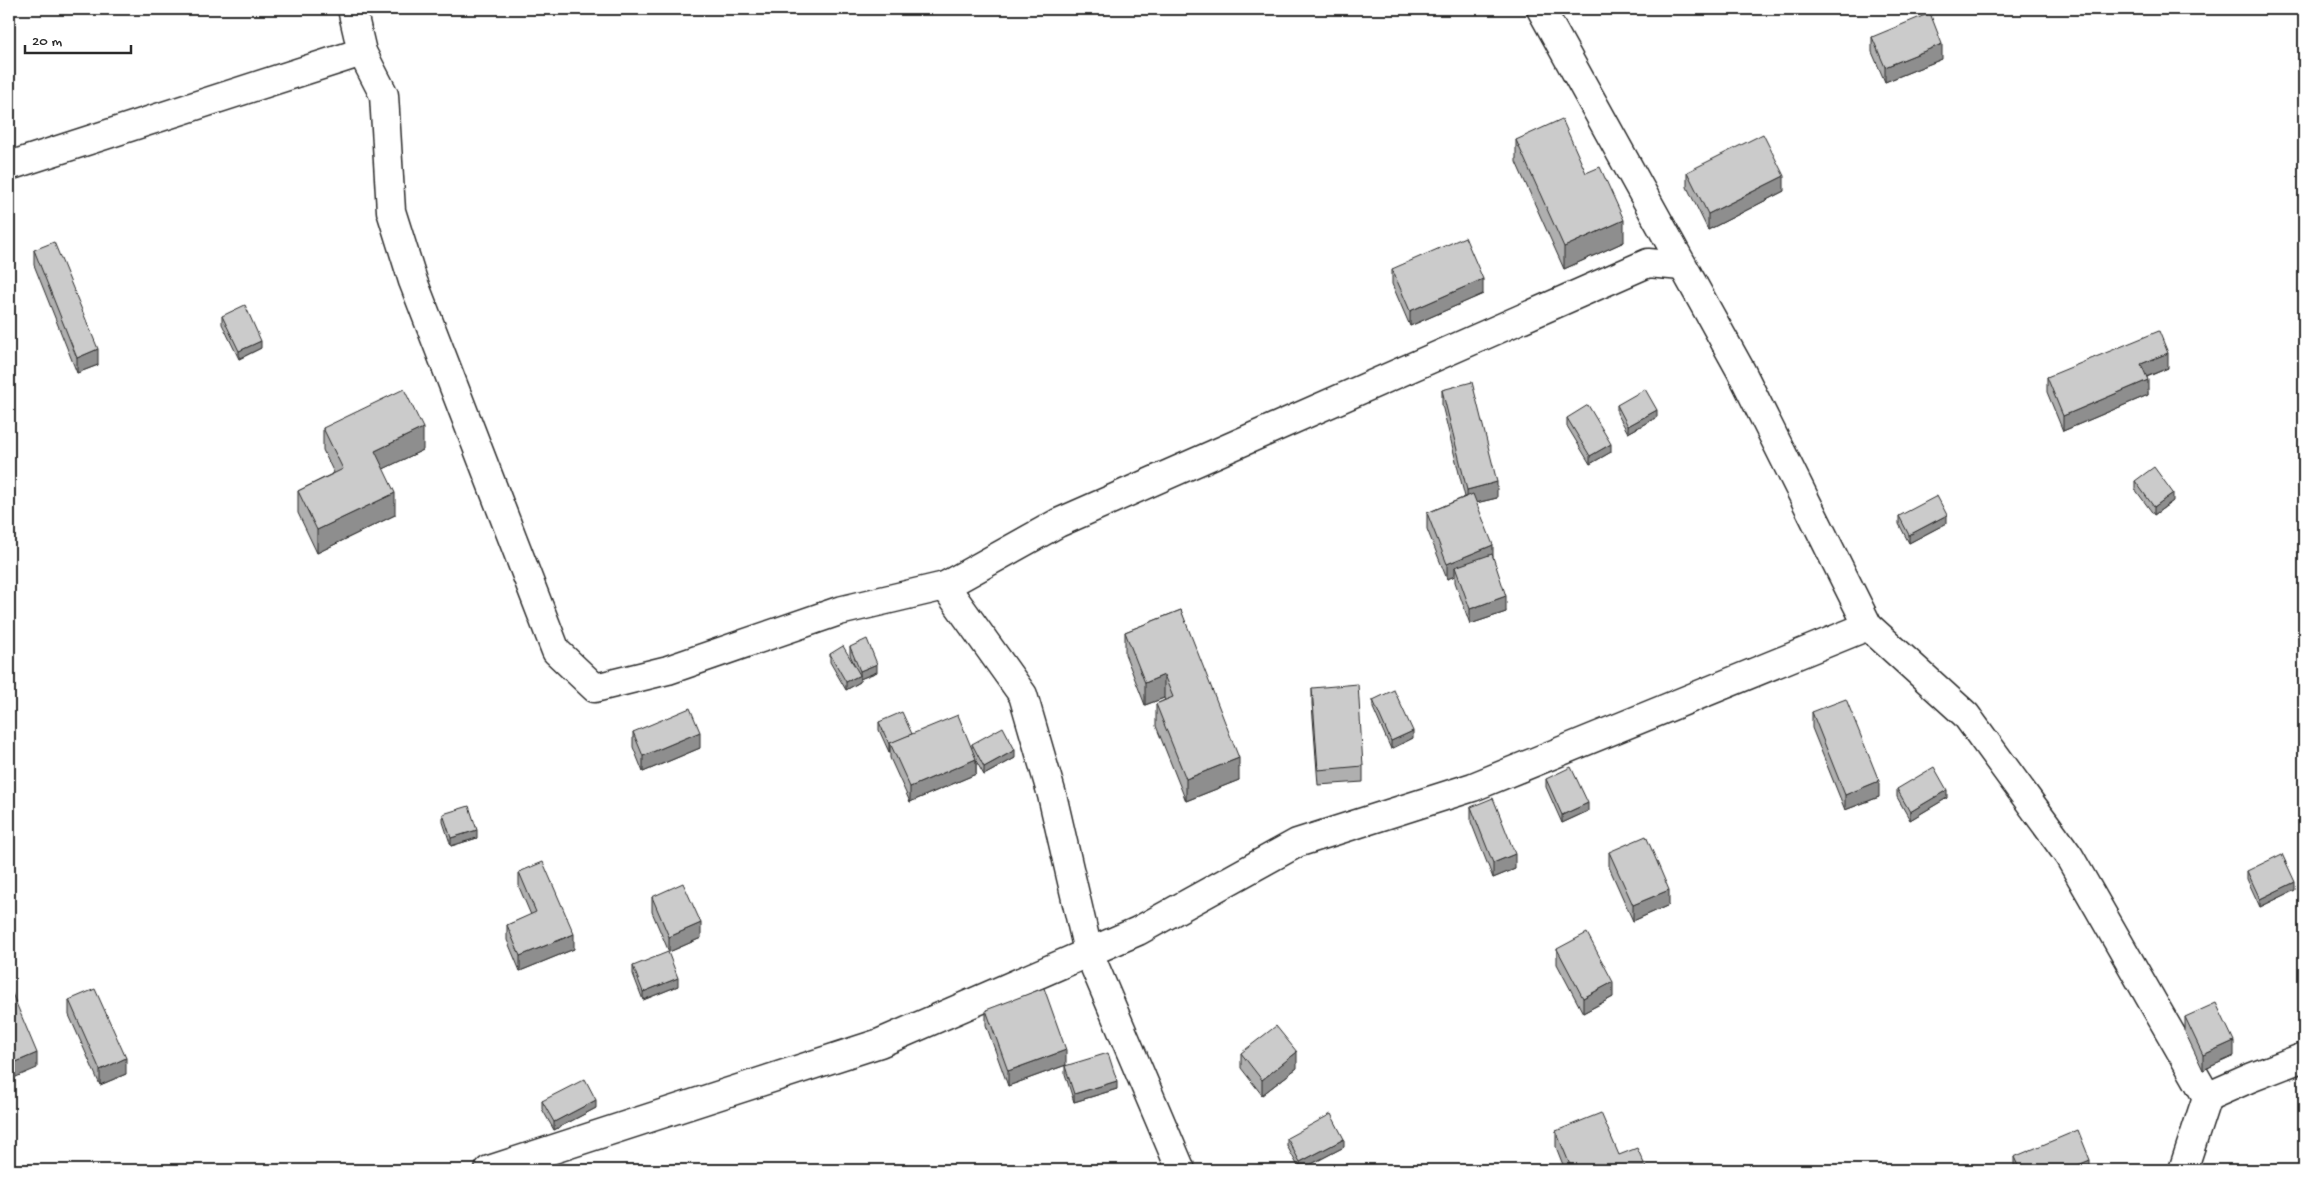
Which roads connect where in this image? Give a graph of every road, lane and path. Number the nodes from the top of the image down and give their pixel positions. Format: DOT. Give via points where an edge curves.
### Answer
graph roads {
  1 [pos="352,9"];
  2 [pos="1541,9"];
  3 [pos="362,52"];
  4 [pos="9,166"];
  5 [pos="1682,266"];
  6 [pos="945,586"];
  7 [pos="1868,626"];
  8 [pos="1088,951"];
  9 [pos="2304,1057"];
  10 [pos="2208,1097"];
  11 [pos="489,1170"];
  12 [pos="1181,1170"];
  13 [pos="2183,1170"];
  1 -- 3 [label="street"];
  2 -- 5 [label="street"];
  3 -- 4 [label="street"];
  3 -- 6 [label="street" via="384,95 391,211 412,281 556,651 595,688 668,670 838,611"];
  5 -- 6 [label="street" via="1648,264 1058,523"];
  5 -- 7 [label="street" via="1741,371"];
  6 -- 8 [label="street" via="1023,695 1052,795"];
  7 -- 8 [label="street" via="1473,787 1298,843 1138,931"];
  7 -- 10 [label="street" via="1966,715 2069,856"];
  8 -- 11 [label="street" via="880,1043"];
  8 -- 12 [label="street"];
  9 -- 10 [label="street"];
  10 -- 13 [label="street"];
}
